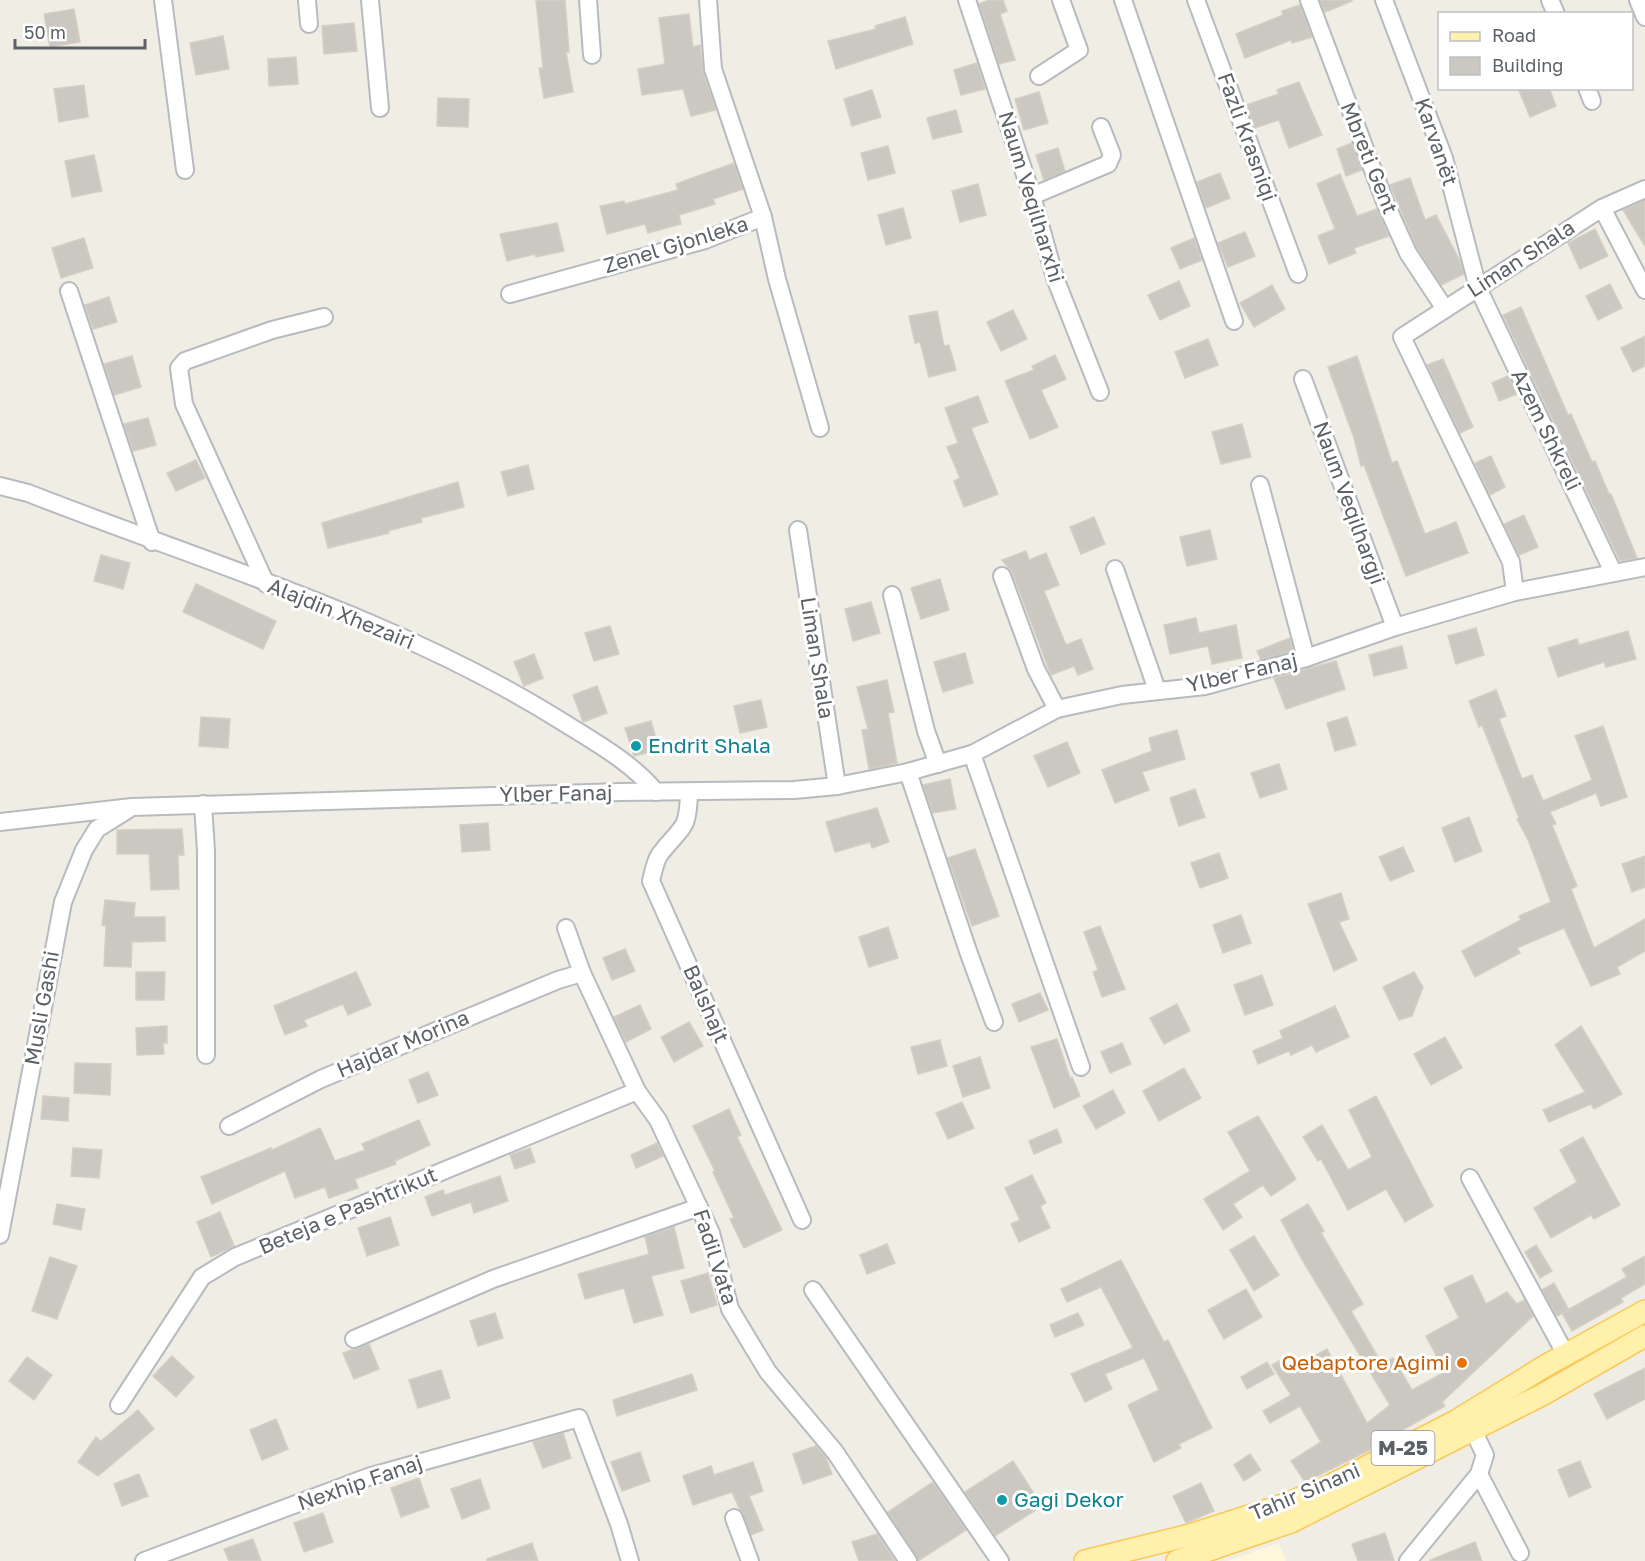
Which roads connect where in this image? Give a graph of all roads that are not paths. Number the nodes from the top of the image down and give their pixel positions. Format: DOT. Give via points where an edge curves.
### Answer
graph roads {
  1 [pos="164,0"];
  2 [pos="307,0"];
  3 [pos="370,0"];
  4 [pos="588,0"];
  5 [pos="708,0"];
  6 [pos="967,0"];
  7 [pos="1061,0"];
  8 [pos="1123,0"];
  9 [pos="1196,0"];
  10 [pos="1309,0"];
  11 [pos="1384,0"];
  12 [pos="1638,0"];
  13 [pos="1645,17"];
  14 [pos="309,24"];
  15 [pos="592,55"];
  16 [pos="1039,76"];
  17 [pos="380,108"];
  18 [pos="1101,127"];
  19 [pos="185,170"];
  20 [pos="1645,189"];
  21 [pos="1032,196"];
  22 [pos="1602,208"];
  23 [pos="763,217"];
  24 [pos="1298,274"];
  25 [pos="1478,288"];
  26 [pos="1645,290"];
  27 [pos="69,291"];
  28 [pos="510,294"];
  29 [pos="1445,309"];
  30 [pos="324,317"];
  31 [pos="1234,321"];
  32 [pos="1303,380"];
  33 [pos="1100,392"];
  34 [pos="820,428"];
  35 [pos="1260,485"];
  36 [pos="0,486"];
  37 [pos="798,530"];
  38 [pos="152,542"];
  39 [pos="1645,567"];
  40 [pos="1115,569"];
  41 [pos="1613,572"];
  42 [pos="1002,576"];
  43 [pos="266,584"];
  44 [pos="1515,592"];
  45 [pos="892,595"];
  46 [pos="1395,627"];
  47 [pos="1306,658"];
  48 [pos="1156,690"];
  49 [pos="1057,709"];
  50 [pos="972,754"];
  51 [pos="938,764"];
  52 [pos="908,772"];
  53 [pos="837,786"];
  54 [pos="656,792"];
  55 [pos="689,792"];
  56 [pos="203,804"];
  57 [pos="132,807"];
  58 [pos="0,822"];
  59 [pos="566,928"];
  60 [pos="582,973"];
  61 [pos="994,1022"];
  62 [pos="206,1055"];
  63 [pos="1081,1067"];
  64 [pos="637,1091"];
  65 [pos="229,1126"];
  66 [pos="1470,1178"];
  67 [pos="699,1207"];
  68 [pos="802,1220"];
  69 [pos="0,1235"];
  70 [pos="813,1290"];
  71 [pos="1645,1311"];
  72 [pos="1645,1336"];
  73 [pos="354,1339"];
  74 [pos="1566,1355"];
  75 [pos="119,1405"];
  76 [pos="1473,1430"];
  77 [pos="1479,1474"];
  78 [pos="734,1518"];
  79 [pos="1520,1552"];
  80 [pos="144,1561"];
  81 [pos="630,1561"];
  82 [pos="750,1561"];
  83 [pos="908,1561"];
  84 [pos="1000,1561"];
  85 [pos="1085,1561"];
  86 [pos="1177,1561"];
  87 [pos="1408,1561"];
  1 -- 19 [label="street"];
  2 -- 14 [label="street"];
  3 -- 17 [label="street"];
  4 -- 15 [label="street"];
  5 -- 23 [label="street, Zenel Gjonleka" via="713,69"];
  6 -- 21 [label="street, Naum Veqilharxhi"];
  7 -- 16 [label="street" via="1079,50"];
  8 -- 31 [label="street"];
  9 -- 24 [label="street, Fazli Krasniqi"];
  10 -- 29 [label="street, Mbreti Gent" via="1394,222 1408,253"];
  11 -- 25 [label="street, Karvanët" via="1444,158"];
  12 -- 13 [label="street"];
  18 -- 21 [label="street" via="1112,155 1108,164"];
  20 -- 22 [label="street, Liman Shala"];
  21 -- 33 [label="street, Naum Veqilharxhi" via="1055,278"];
  22 -- 25 [label="street, Liman Shala"];
  22 -- 26 [label="street"];
  23 -- 28 [label="street, Zenel Gjonleka" via="705,240"];
  23 -- 34 [label="street"];
  25 -- 29 [label="street, Liman Shala"];
  25 -- 41 [label="street, Azem Shkreli"];
  27 -- 38 [label="street"];
  29 -- 44 [label="street, Liman Shala" via="1402,337 1511,562"];
  30 -- 43 [label="street" via="272,330 185,361 179,368 184,404"];
  32 -- 46 [label="street, Naum Veqilhargji"];
  35 -- 47 [label="street"];
  36 -- 38 [label="street, Alajdin Xhezairi" via="28,493"];
  37 -- 53 [label="street, Liman Shala"];
  38 -- 43 [label="street, Alajdin Xhezairi"];
  39 -- 41 [label="street, Ylber Fanaj"];
  40 -- 48 [label="street"];
  41 -- 44 [label="street, Ylber Fanaj"];
  42 -- 49 [label="street" via="1036,669"];
  43 -- 54 [label="street, Alajdin Xhezairi" via="354,616 539,706 636,770"];
  44 -- 46 [label="street, Ylber Fanaj"];
  45 -- 51 [label="street"];
  46 -- 47 [label="street, Ylber Fanaj"];
  47 -- 48 [label="street, Ylber Fanaj" via="1206,686"];
  48 -- 49 [label="street, Ylber Fanaj"];
  49 -- 50 [label="street, Ylber Fanaj"];
  50 -- 51 [label="street, Ylber Fanaj"];
  50 -- 63 [label="street"];
  51 -- 52 [label="street, Ylber Fanaj"];
  52 -- 53 [label="street, Ylber Fanaj"];
  52 -- 61 [label="street"];
  53 -- 55 [label="street, Ylber Fanaj"];
  54 -- 55 [label="street, Ylber Fanaj"];
  54 -- 56 [label="street, Ylber Fanaj"];
  55 -- 68 [label="street, Balshajt" via="689,817 679,835 658,855 651,881"];
  56 -- 57 [label="street, Ylber Fanaj"];
  56 -- 62 [label="street"];
  57 -- 58 [label="street, Ylber Fanaj"];
  57 -- 69 [label="street, Musli Gashi" via="97,829 84,850 63,903"];
  59 -- 60 [label="street, Fadil Vata"];
  60 -- 64 [label="street, Fadil Vata"];
  60 -- 65 [label="street, Hajdar Morina" via="321,1079"];
  64 -- 67 [label="street, Fadil Vata" via="658,1120"];
  64 -- 75 [label="street, Beteja e Pashtrikut" via="235,1257 202,1277"];
  66 -- 74 [label="street"];
  67 -- 73 [label="street" via="493,1279"];
  67 -- 83 [label="street, Fadil Vata" via="711,1233 730,1309 768,1372 835,1452"];
  70 -- 84 [label="street"];
  71 -- 74 [label="main road, Tahir Sinani / M-25"];
  72 -- 76 [label="main road, Tahir Sinani / M-25"];
  74 -- 85 [label="main road, Tahir Sinani / M-25" via="1456,1421 1330,1485 1218,1527"];
  76 -- 77 [label="street" via="1485,1455"];
  76 -- 86 [label="main road, Tahir Sinani / M-25" via="1291,1522"];
  77 -- 79 [label="street"];
  77 -- 87 [label="street"];
  78 -- 82 [label="street"];
  80 -- 81 [label="street, Nexhip Fanaj" via="368,1477 579,1418"];
}
